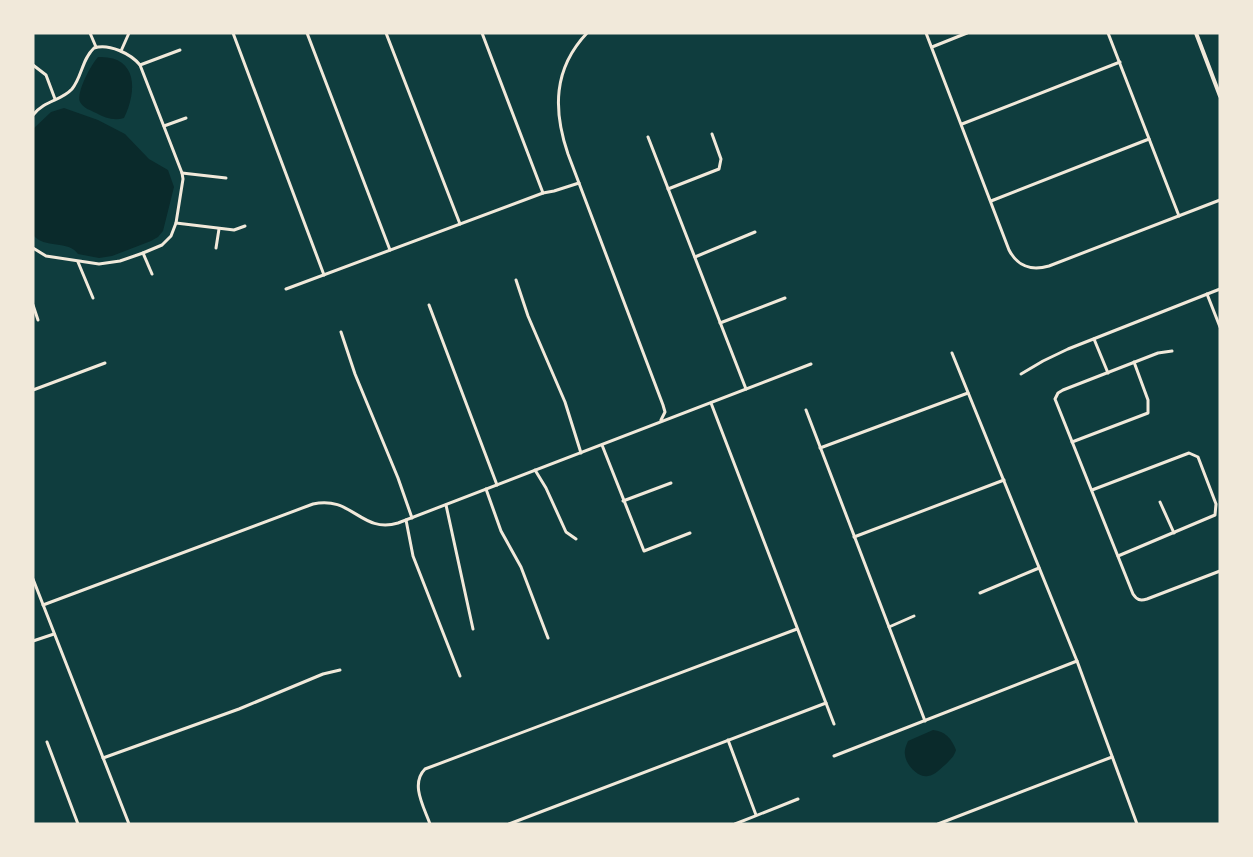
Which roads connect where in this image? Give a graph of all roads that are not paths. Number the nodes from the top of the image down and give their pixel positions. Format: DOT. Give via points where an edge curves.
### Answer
graph roads {
  1 [pos="90,33"];
  2 [pos="129,33"];
  3 [pos="233,33"];
  4 [pos="307,33"];
  5 [pos="386,33"];
  6 [pos="482,33"];
  7 [pos="587,33"];
  8 [pos="927,33"];
  9 [pos="967,33"];
  10 [pos="1108,33"];
  11 [pos="1196,33"];
  12 [pos="96,47"];
  13 [pos="932,47"];
  14 [pos="180,50"];
  15 [pos="121,51"];
  16 [pos="1120,62"];
  17 [pos="33,65"];
  18 [pos="140,65"];
  19 [pos="1220,96"];
  20 [pos="55,99"];
  21 [pos="33,115"];
  22 [pos="186,118"];
  23 [pos="961,124"];
  24 [pos="164,126"];
  25 [pos="712,134"];
  26 [pos="648,137"];
  27 [pos="1149,139"];
  28 [pos="182,173"];
  29 [pos="226,178"];
  30 [pos="579,183"];
  31 [pos="668,189"];
  32 [pos="543,193"];
  33 [pos="1220,200"];
  34 [pos="990,201"];
  35 [pos="1179,216"];
  36 [pos="176,223"];
  37 [pos="460,224"];
  38 [pos="245,226"];
  39 [pos="219,229"];
  40 [pos="754,232"];
  41 [pos="33,248"];
  42 [pos="216,248"];
  43 [pos="390,250"];
  44 [pos="143,253"];
  45 [pos="695,257"];
  46 [pos="78,262"];
  47 [pos="153,274"];
  48 [pos="324,275"];
  49 [pos="516,280"];
  50 [pos="286,289"];
  51 [pos="1220,289"];
  52 [pos="1207,294"];
  53 [pos="93,298"];
  54 [pos="785,298"];
  55 [pos="33,305"];
  56 [pos="429,305"];
  57 [pos="38,320"];
  58 [pos="720,323"];
  59 [pos="1220,327"];
  60 [pos="341,332"];
  61 [pos="1094,339"];
  62 [pos="1172,351"];
  63 [pos="952,353"];
  64 [pos="1134,362"];
  65 [pos="105,363"];
  66 [pos="811,364"];
  67 [pos="1108,373"];
  68 [pos="1021,374"];
  69 [pos="746,389"];
  70 [pos="33,390"];
  71 [pos="968,393"];
  72 [pos="711,403"];
  73 [pos="806,410"];
  74 [pos="659,422"];
  75 [pos="1072,442"];
  76 [pos="602,445"];
  77 [pos="820,448"];
  78 [pos="581,453"];
  79 [pos="536,470"];
  80 [pos="1004,480"];
  81 [pos="671,483"];
  82 [pos="497,485"];
  83 [pos="486,489"];
  84 [pos="1092,490"];
  85 [pos="623,501"];
  86 [pos="1160,502"];
  87 [pos="446,505"];
  88 [pos="412,518"];
  89 [pos="406,520"];
  90 [pos="690,533"];
  91 [pos="1174,533"];
  92 [pos="854,537"];
  93 [pos="576,539"];
  94 [pos="1118,556"];
  95 [pos="1040,568"];
  96 [pos="1220,571"];
  97 [pos="33,579"];
  98 [pos="980,592"];
  99 [pos="43,605"];
  100 [pos="914,616"];
  101 [pos="889,627"];
  102 [pos="797,628"];
  103 [pos="473,629"];
  104 [pos="54,634"];
  105 [pos="548,638"];
  106 [pos="33,641"];
  107 [pos="1077,661"];
  108 [pos="340,670"];
  109 [pos="460,676"];
  110 [pos="826,703"];
  111 [pos="925,721"];
  112 [pos="834,724"];
  113 [pos="728,740"];
  114 [pos="47,742"];
  115 [pos="834,756"];
  116 [pos="1113,757"];
  117 [pos="103,758"];
  118 [pos="798,799"];
  119 [pos="756,815"];
  120 [pos="78,824"];
  121 [pos="129,824"];
  122 [pos="430,824"];
  123 [pos="509,824"];
  124 [pos="735,824"];
  125 [pos="938,824"];
  126 [pos="1137,824"];
  1 -- 12 [label="street"];
  2 -- 15 [label="street"];
  3 -- 48 [label="street"];
  4 -- 43 [label="street"];
  5 -- 37 [label="street"];
  6 -- 32 [label="street"];
  7 -- 30 [label="street" via="566,64 557,106 561,135"];
  8 -- 13 [label="street"];
  9 -- 13 [label="street"];
  10 -- 16 [label="street"];
  11 -- 19 [label="street"];
  12 -- 15 [label="street"];
  12 -- 20 [label="street" via="73,87"];
  13 -- 23 [label="street"];
  14 -- 18 [label="street"];
  15 -- 18 [label="street"];
  16 -- 23 [label="street"];
  16 -- 27 [label="street"];
  17 -- 20 [label="street" via="46,75"];
  18 -- 24 [label="street"];
  20 -- 21 [label="street"];
  22 -- 24 [label="street"];
  23 -- 34 [label="street"];
  24 -- 28 [label="street"];
  25 -- 31 [label="street" via="721,167"];
  26 -- 31 [label="street"];
  27 -- 34 [label="street"];
  27 -- 35 [label="street"];
  28 -- 29 [label="street"];
  28 -- 36 [label="street"];
  30 -- 32 [label="street"];
  30 -- 74 [label="street" via="663,405 665,412"];
  31 -- 45 [label="street"];
  32 -- 37 [label="street"];
  33 -- 35 [label="street"];
  34 -- 35 [label="street" via="1009,250 1022,265 1034,269"];
  36 -- 39 [label="street"];
  36 -- 44 [label="street" via="166,242"];
  37 -- 43 [label="street"];
  38 -- 39 [label="street"];
  39 -- 42 [label="street"];
  40 -- 45 [label="street"];
  41 -- 46 [label="street" via="46,256"];
  43 -- 48 [label="street"];
  44 -- 46 [label="street" via="109,263"];
  44 -- 47 [label="street"];
  45 -- 58 [label="street"];
  46 -- 53 [label="street"];
  48 -- 50 [label="street"];
  49 -- 78 [label="street"];
  51 -- 52 [label="street"];
  52 -- 59 [label="street"];
  52 -- 61 [label="street"];
  54 -- 58 [label="street"];
  55 -- 57 [label="street"];
  56 -- 82 [label="street"];
  58 -- 69 [label="street"];
  60 -- 88 [label="street"];
  61 -- 67 [label="street"];
  61 -- 68 [label="street"];
  62 -- 64 [label="street"];
  63 -- 71 [label="street"];
  64 -- 67 [label="street"];
  64 -- 75 [label="street" via="1148,400 1148,413"];
  65 -- 70 [label="street"];
  66 -- 69 [label="street"];
  67 -- 75 [label="street" via="1064,390 1056,397"];
  69 -- 72 [label="street"];
  71 -- 77 [label="street"];
  71 -- 80 [label="street"];
  72 -- 74 [label="street"];
  72 -- 102 [label="street"];
  73 -- 77 [label="street"];
  74 -- 76 [label="street"];
  75 -- 84 [label="street"];
  76 -- 78 [label="street"];
  76 -- 85 [label="street"];
  77 -- 92 [label="street"];
  78 -- 79 [label="street"];
  79 -- 82 [label="street"];
  79 -- 93 [label="street" via="566,532"];
  80 -- 92 [label="street"];
  80 -- 95 [label="street"];
  81 -- 85 [label="street"];
  82 -- 83 [label="street"];
  83 -- 87 [label="street"];
  83 -- 105 [label="street"];
  84 -- 91 [label="street" via="1195,454 1216,504 1216,514"];
  84 -- 94 [label="street"];
  85 -- 90 [label="street" via="644,551"];
  86 -- 91 [label="street"];
  87 -- 88 [label="street"];
  87 -- 103 [label="street"];
  88 -- 89 [label="street"];
  89 -- 99 [label="street" via="379,525 335,503 322,501"];
  89 -- 109 [label="street" via="413,556"];
  91 -- 94 [label="street"];
  92 -- 101 [label="street"];
  94 -- 96 [label="street" via="1133,594 1141,601"];
  95 -- 98 [label="street"];
  95 -- 107 [label="street"];
  97 -- 99 [label="street"];
  99 -- 104 [label="street"];
  100 -- 101 [label="street"];
  101 -- 111 [label="street"];
  102 -- 110 [label="street"];
  102 -- 122 [label="street" via="431,766 419,776 418,791"];
  104 -- 106 [label="street"];
  104 -- 117 [label="street"];
  107 -- 111 [label="street"];
  107 -- 116 [label="street"];
  108 -- 117 [label="street"];
  110 -- 112 [label="street"];
  110 -- 113 [label="street"];
  111 -- 115 [label="street"];
  113 -- 119 [label="street"];
  113 -- 123 [label="street"];
  114 -- 120 [label="street"];
  116 -- 125 [label="street"];
  116 -- 126 [label="street"];
  117 -- 121 [label="street"];
  118 -- 119 [label="street"];
  119 -- 124 [label="street"];
}
